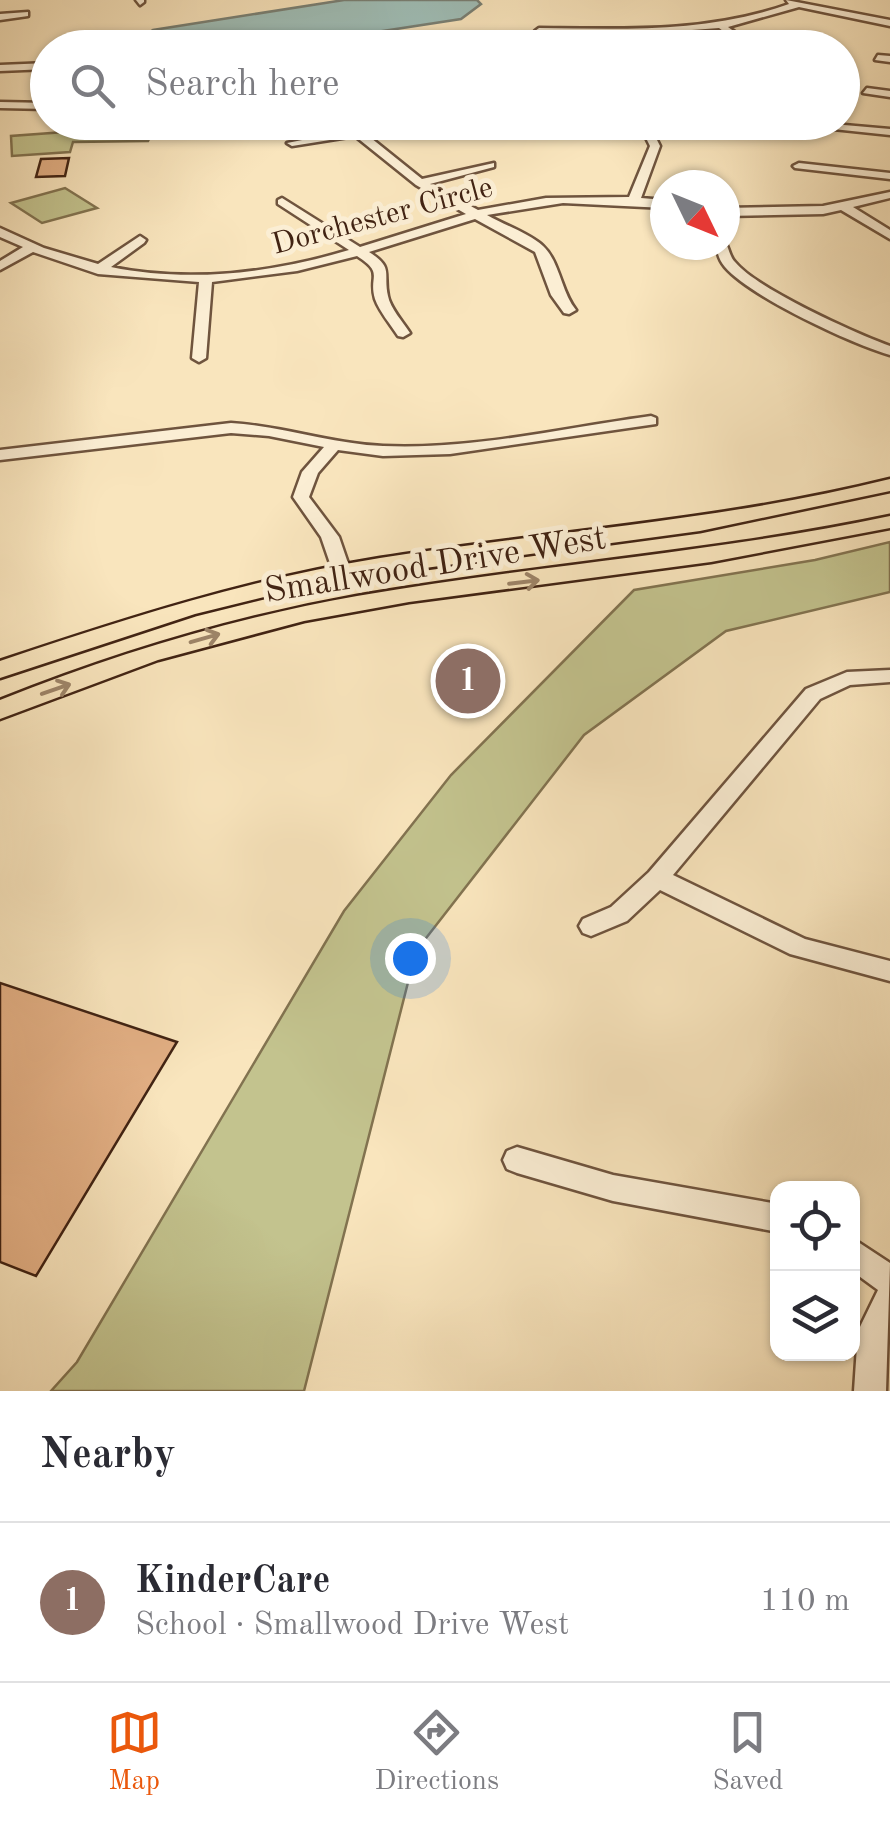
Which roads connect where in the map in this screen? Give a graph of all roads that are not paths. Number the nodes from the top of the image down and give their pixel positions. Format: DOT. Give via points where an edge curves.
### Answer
graph roads {
  1 [pos="778,0"];
  2 [pos="798,4"];
  3 [pos="25,14"];
  4 [pos="0,17"];
  5 [pos="890,23"];
  6 [pos="723,27"];
  7 [pos="648,30"];
  8 [pos="727,30"];
  9 [pos="30,67"];
  10 [pos="0,68"];
  11 [pos="867,91"];
  12 [pos="890,94"];
  13 [pos="0,105"];
  14 [pos="30,106"];
  15 [pos="860,129"];
  16 [pos="890,132"];
  17 [pos="311,140"];
  18 [pos="365,140"];
  19 [pos="652,140"];
  20 [pos="292,143"];
  21 [pos="490,165"];
  22 [pos="799,166"];
  23 [pos="890,176"];
  24 [pos="420,183"];
  25 [pos="890,195"];
  26 [pos="634,200"];
  27 [pos="282,202"];
  28 [pos="650,202"];
  29 [pos="844,207"];
  30 [pos="740,212"];
  31 [pos="478,216"];
  32 [pos="0,232"];
  33 [pos="890,235"];
  34 [pos="140,240"];
  35 [pos="31,248"];
  36 [pos="359,251"];
  37 [pos="727,260"];
  38 [pos="0,266"];
  39 [pos="98,270"];
  40 [pos="206,278"];
  41 [pos="569,310"];
  42 [pos="403,333"];
  43 [pos="890,351"];
  44 [pos="200,358"];
  45 [pos="651,421"];
  46 [pos="334,445"];
  47 [pos="0,455"];
  48 [pos="890,485"];
  49 [pos="782,514"];
  50 [pos="890,522"];
  51 [pos="342,572"];
  52 [pos="409,595"];
  53 [pos="296,617"];
  54 [pos="64,648"];
  55 [pos="0,670"];
  56 [pos="890,676"];
  57 [pos="0,710"];
  58 [pos="657,878"];
  59 [pos="591,926"];
  60 [pos="890,970"];
  61 [pos="517,1160"];
  62 [pos="770,1217"];
  63 [pos="860,1258"];
  64 [pos="890,1280"];
  65 [pos="890,1297"];
  66 [pos="870,1391"];
  1 -- 2 [label="street"];
  2 -- 5 [label="street"];
  2 -- 6 [label="street"];
  3 -- 4 [label="street"];
  6 -- 7 [label="street"];
  6 -- 8 [label="street"];
  9 -- 10 [label="street"];
  11 -- 12 [label="street"];
  13 -- 14 [label="street"];
  15 -- 16 [label="street"];
  17 -- 20 [label="street"];
  18 -- 24 [label="street"];
  19 -- 26 [label="street"];
  21 -- 24 [label="street"];
  22 -- 23 [label="street"];
  24 -- 31 [label="street"];
  25 -- 29 [label="street"];
  26 -- 28 [label="street, Dorchester Circle"];
  26 -- 31 [label="street, Dorchester Circle" via="552,200"];
  27 -- 36 [label="street"];
  29 -- 30 [label="street"];
  29 -- 33 [label="street"];
  31 -- 36 [label="street, Dorchester Circle"];
  31 -- 41 [label="street" via="539,249 555,295"];
  32 -- 35 [label="street, Dorchester Circle"];
  34 -- 39 [label="street"];
  35 -- 38 [label="street"];
  35 -- 39 [label="street, Dorchester Circle"];
  36 -- 40 [label="street, Dorchester Circle"];
  36 -- 42 [label="street" via="380,267 381,298"];
  37 -- 43 [label="street" via="743,275"];
  39 -- 40 [label="street, Dorchester Circle"];
  40 -- 44 [label="street"];
  45 -- 46 [label="street" via="419,450"];
  46 -- 47 [label="street" via="231,428"];
  46 -- 51 [label="street" via="310,472 301,497 330,537"];
  48 -- 49 [label="main road, Smallwood Drive West"];
  49 -- 51 [label="main road, Smallwood Drive West"];
  49 -- 52 [label="main road" via="676,541 458,568"];
  52 -- 50 [label="main road, Smallwood Drive West, one-way" via="752,552"];
  51 -- 54 [label="main road, Smallwood Drive West" via="193,604"];
  52 -- 53 [label="main road, Smallwood Drive West"];
  53 -- 54 [label="main road" via="252,600"];
  57 -- 53 [label="main road, Smallwood Drive West, one-way" via="198,640"];
  54 -- 55 [label="main road, Smallwood Drive West"];
  56 -- 58 [label="street" via="847,680 813,694"];
  58 -- 59 [label="street" via="618,914"];
  58 -- 60 [label="street" via="799,947"];
  61 -- 62 [label="street" via="613,1188"];
  63 -- 64 [label="street"];
  65 -- 66 [label="street" via="873,1331"];
}
